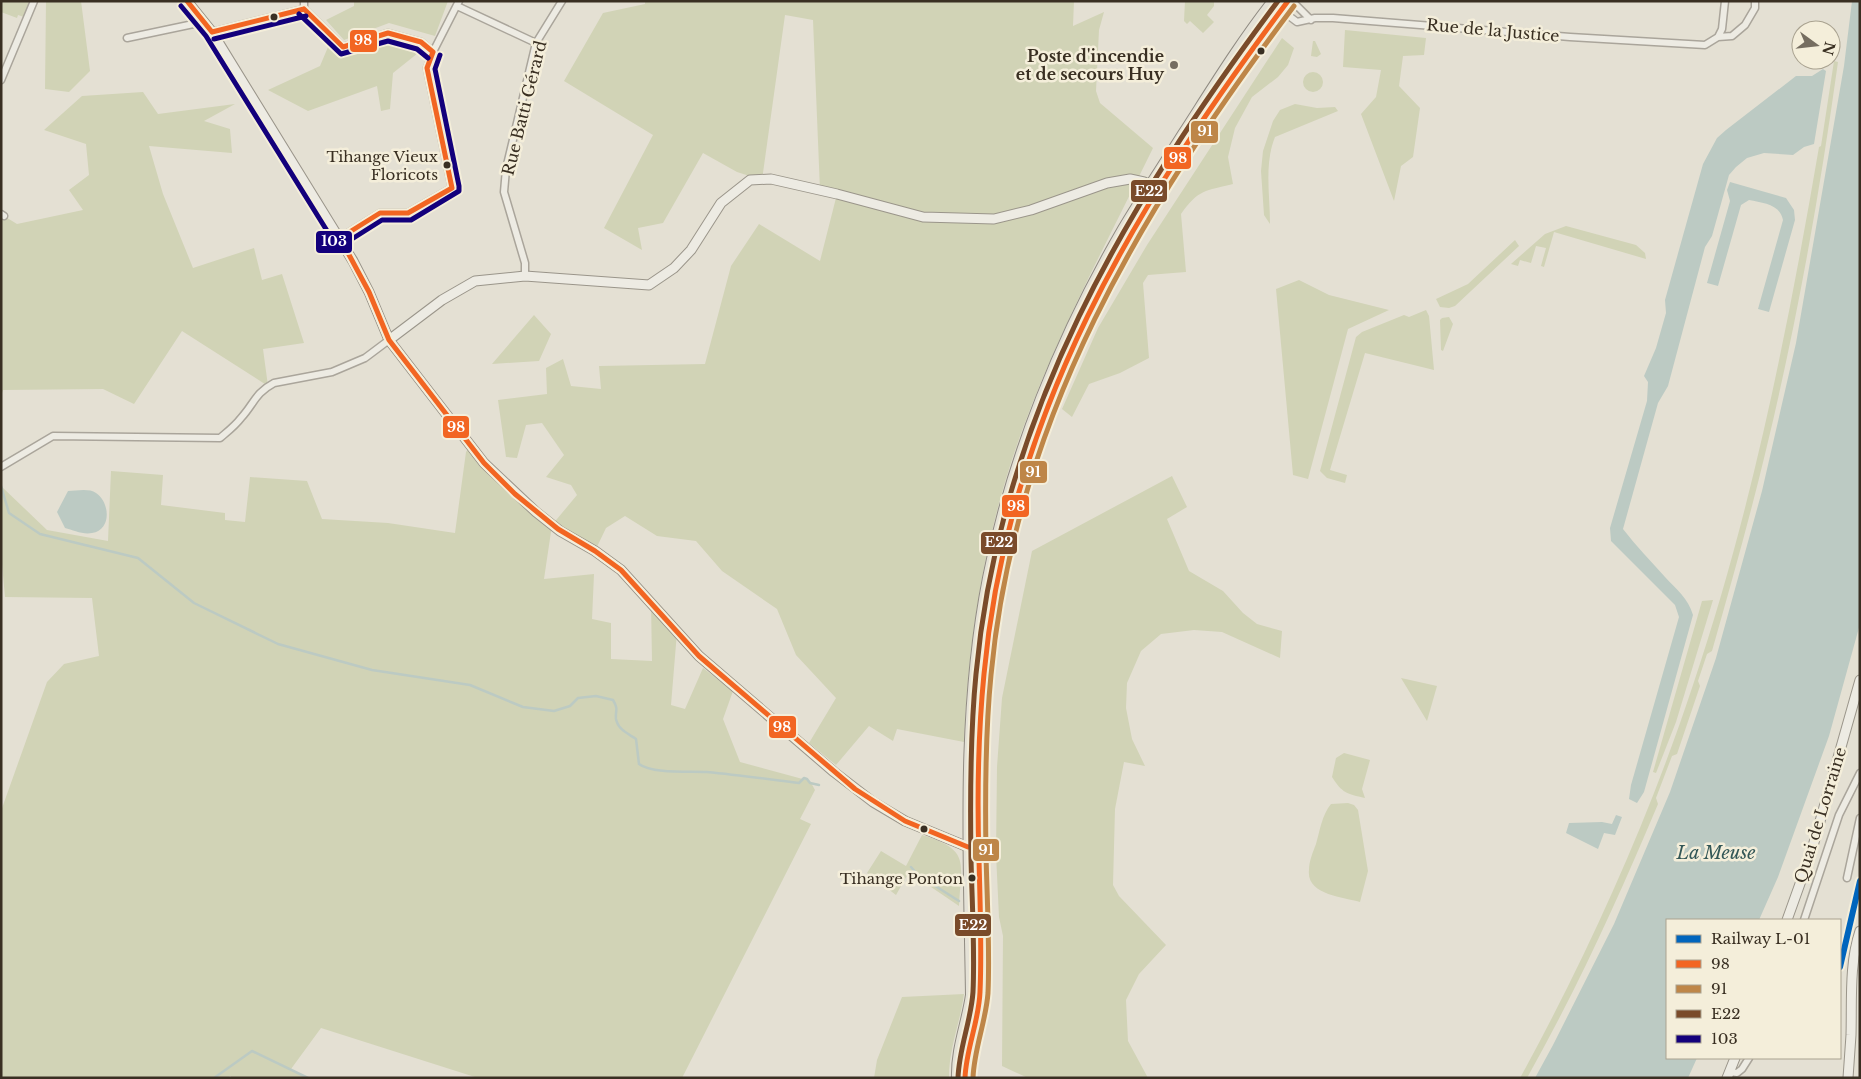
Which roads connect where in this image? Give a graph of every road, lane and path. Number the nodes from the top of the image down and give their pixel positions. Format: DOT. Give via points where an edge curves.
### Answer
graph roads {
  1 [pos="34,1"];
  2 [pos="187,1"];
  3 [pos="304,1"];
  4 [pos="562,1"];
  5 [pos="1288,1"];
  6 [pos="1292,1"];
  7 [pos="1725,1"];
  8 [pos="1756,1"];
  9 [pos="1272,2"];
  10 [pos="458,4"];
  11 [pos="304,9"];
  12 [pos="1281,10"];
  13 [pos="1311,20"];
  14 [pos="203,22"];
  15 [pos="212,32"];
  16 [pos="1718,37"];
  17 [pos="127,38"];
  18 [pos="536,43"];
  19 [pos="433,52"];
  20 [pos="1,80"];
  21 [pos="1165,176"];
  22 [pos="1150,185"];
  23 [pos="1151,202"];
  24 [pos="340,238"];
  25 [pos="525,276"];
  26 [pos="389,340"];
  27 [pos="1,467"];
  28 [pos="1860,680"];
  29 [pos="1856,711"];
  30 [pos="1860,773"];
  31 [pos="1860,818"];
  32 [pos="968,847"];
  33 [pos="978,857"];
  34 [pos="1847,878"];
  35 [pos="1787,919"];
  36 [pos="1804,919"];
  37 [pos="1860,931"];
  38 [pos="1735,1059"];
  39 [pos="1748,1059"];
  40 [pos="1728,1075"];
  41 [pos="957,1078"];
  42 [pos="964,1078"];
  43 [pos="1848,1078"];
  1 -- 20 [label="street"];
  2 -- 14 [label="street"];
  3 -- 11 [label="street"];
  4 -- 18 [label="street, Rue Batti Gérard"];
  5 -- 12 [label="main road"];
  6 -- 13 [label="street"];
  7 -- 16 [label="street"];
  8 -- 16 [label="street, Rue de la Justice" via="1745,25 1732,36"];
  9 -- 12 [label="street, Rue de la Justice"];
  9 -- 22 [label="main road"];
  10 -- 18 [label="street"];
  10 -- 19 [label="street"];
  11 -- 15 [label="street"];
  11 -- 19 [label="street" via="343,47 388,33 421,42"];
  12 -- 13 [label="street, Rue de la Justice" via="1297,22"];
  12 -- 21 [label="main road"];
  13 -- 16 [label="street, Rue de la Justice" via="1333,18 1692,45 1705,45"];
  14 -- 15 [label="street"];
  14 -- 17 [label="street"];
  15 -- 24 [label="street"];
  18 -- 25 [label="street, Rue Batti Gérard" via="506,170 504,192 525,263"];
  19 -- 24 [label="street" via="427,68 452,188 408,213 380,213"];
  21 -- 22 [label="street"];
  21 -- 23 [label="main road"];
  22 -- 23 [label="street"];
  22 -- 25 [label="street" via="1130,179 1107,183 1031,210 994,219 923,217 771,179 750,180 721,203 691,250 674,268 650,285"];
  22 -- 32 [label="main road" via="1099,273 1060,353 1025,443 998,534 988,578 972,694"];
  23 -- 33 [label="main road" via="1106,278 1070,352 1026,469 1012,521 998,581 983,679"];
  24 -- 26 [label="street" via="369,292"];
  25 -- 26 [label="street" via="475,281 442,300"];
  26 -- 27 [label="street" via="364,358 332,372 268,386 258,394 242,418 220,438 54,436"];
  26 -- 32 [label="street" via="484,463 560,531 621,570 699,656 873,802 905,821"];
  28 -- 29 [label="street, Quai de Lorraine"];
  29 -- 35 [label="street, Quai de Lorraine"];
  30 -- 36 [label="street" via="1839,816"];
  31 -- 34 [label="street"];
  32 -- 33 [label="street"];
  32 -- 41 [label="main road" via="972,995 959,1048"];
  33 -- 42 [label="main road" via="980,995"];
  37 -- 43 [label="street" via="1851,996"];
  38 -- 40 [label="street"];
  39 -- 40 [label="street" via="1737,1073"];
}
